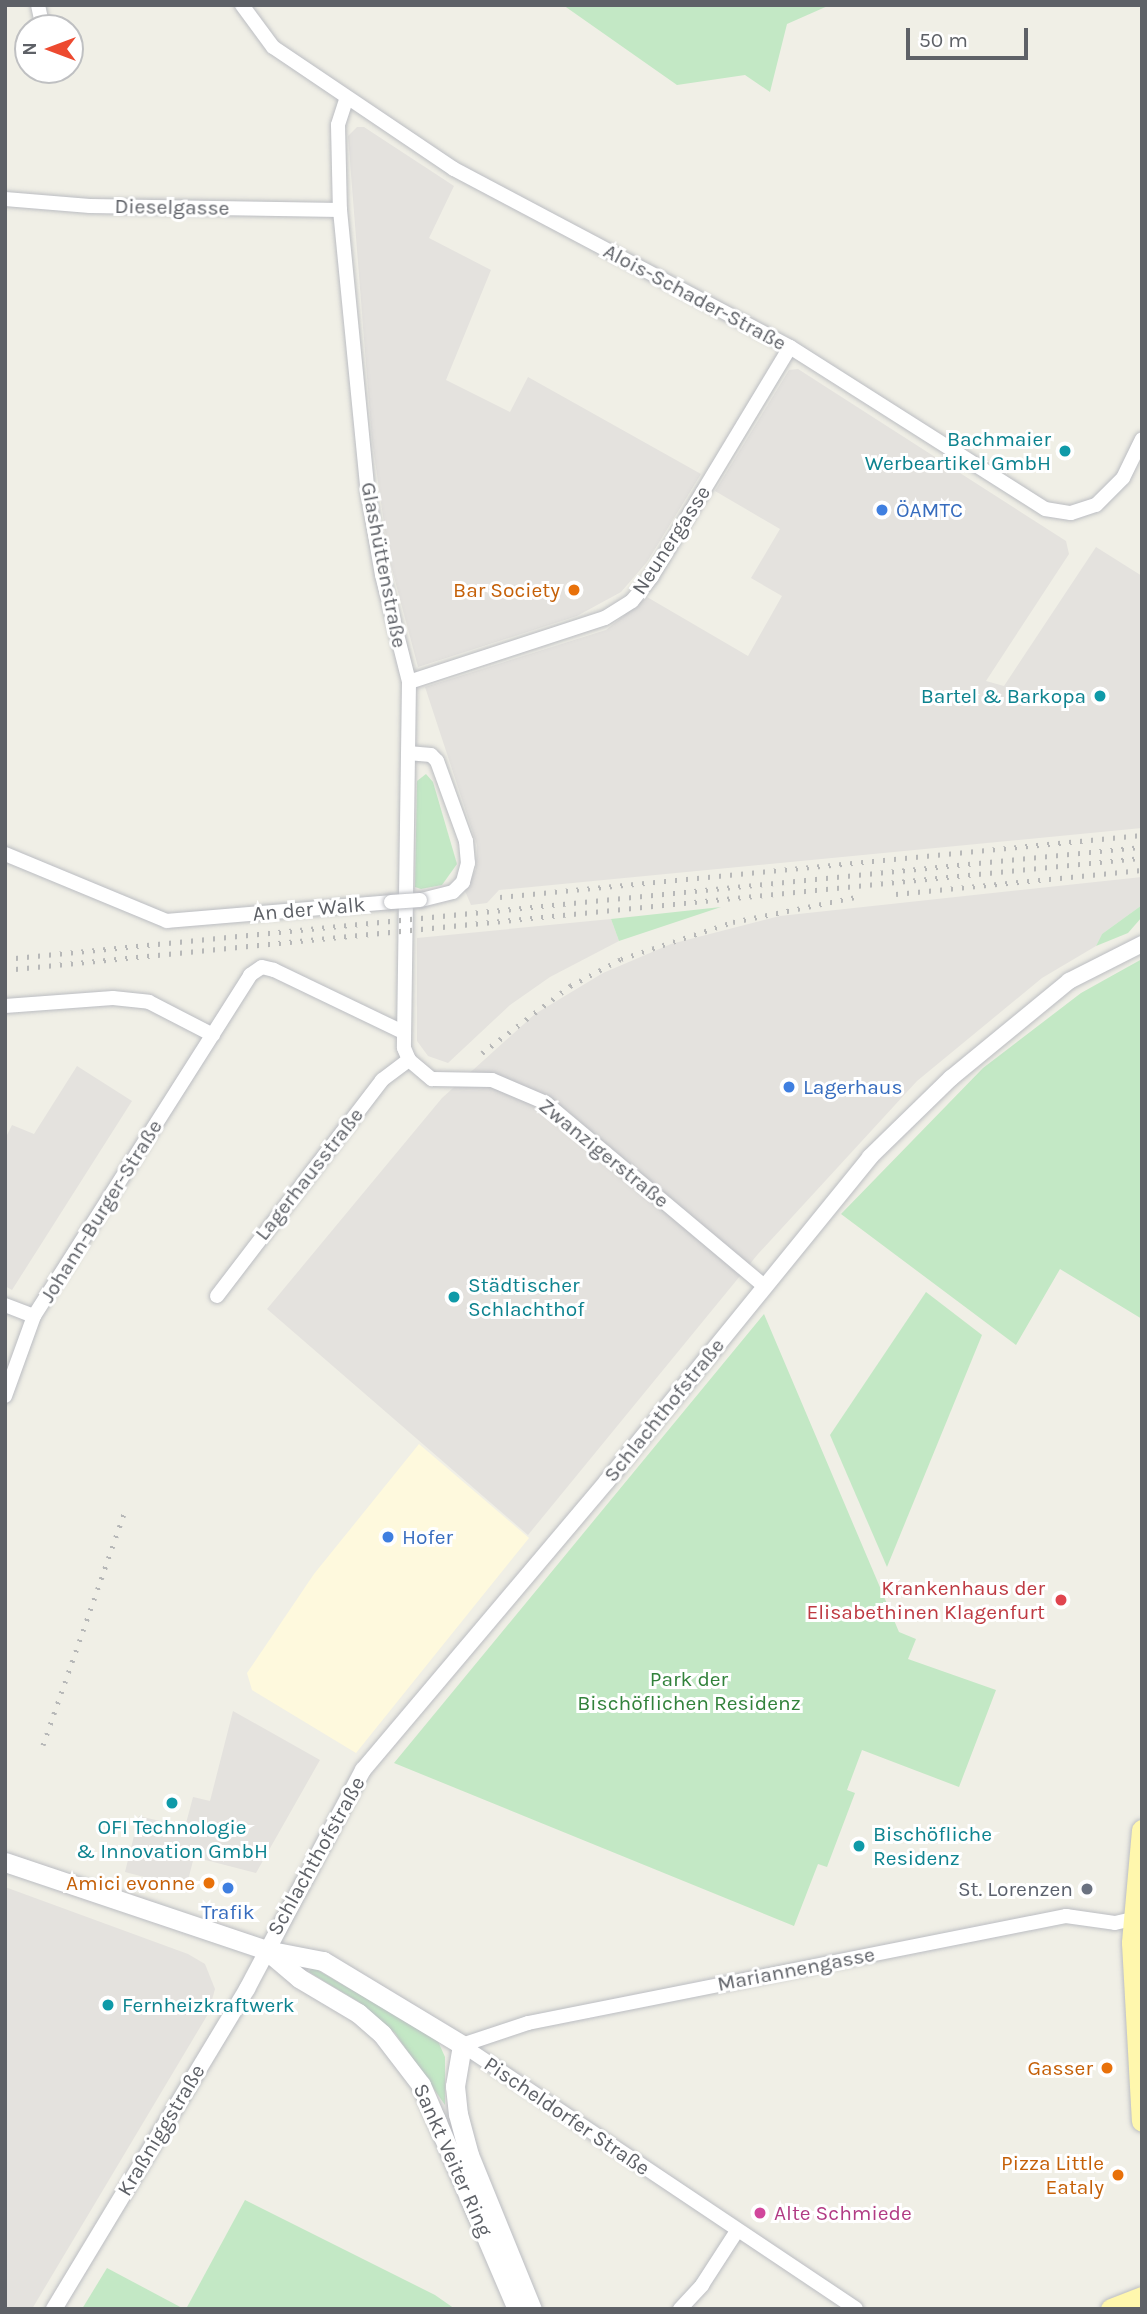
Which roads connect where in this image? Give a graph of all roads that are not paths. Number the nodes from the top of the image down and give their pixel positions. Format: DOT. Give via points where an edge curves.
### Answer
graph roads {
  1 [pos="242,5"];
  2 [pos="346,100"];
  3 [pos="5,199"];
  4 [pos="340,211"];
  5 [pos="790,347"];
  6 [pos="1142,439"];
  7 [pos="409,682"];
  8 [pos="408,753"];
  9 [pos="5,854"];
  10 [pos="1142,944"];
  11 [pos="5,1006"];
  12 [pos="403,1032"];
  13 [pos="213,1035"];
  14 [pos="409,1060"];
  15 [pos="764,1286"];
  16 [pos="217,1296"];
  17 [pos="5,1305"];
  18 [pos="34,1316"];
  19 [pos="5,1396"];
  20 [pos="1142,1830"];
  21 [pos="5,1862"];
  22 [pos="1137,1918"];
  23 [pos="266,1950"];
  24 [pos="299,1978"];
  25 [pos="462,2045"];
  26 [pos="1142,2122"];
  27 [pos="737,2231"];
  28 [pos="1142,2297"];
  29 [pos="54,2309"];
  30 [pos="517,2309"];
  31 [pos="532,2309"];
  32 [pos="680,2309"];
  33 [pos="856,2309"];
  34 [pos="1111,2309"];
  1 -- 2 [label="street, Alois-Schader-Straße" via="273,47"];
  2 -- 4 [label="street, Glashüttenstraße" via="338,125"];
  2 -- 5 [label="street, Alois-Schader-Straße" via="454,169"];
  3 -- 4 [label="street, Dieselgasse" via="90,206"];
  4 -- 7 [label="street, Glashüttenstraße" via="368,494 382,575"];
  5 -- 6 [label="street, Alois-Schader-Straße" via="1045,509 1071,513 1096,505 1122,478"];
  5 -- 7 [label="street, Neunergasse" via="652,576 632,601 605,618"];
  7 -- 8 [label="street, Glashüttenstraße"];
  8 -- 9 [label="street, An der Walk, bridge" via="431,755 437,761 466,841 468,863 463,882 453,892 420,900 167,920"];
  8 -- 12 [label="street, Glashüttenstraße"];
  10 -- 15 [label="street, Schlachthofstraße" via="1069,981 951,1078 870,1157"];
  11 -- 13 [label="street" via="113,998 149,1002"];
  12 -- 13 [label="street" via="262,967 250,975"];
  12 -- 14 [label="street"];
  13 -- 18 [label="street, Johann-Burger-Straße"];
  14 -- 15 [label="street, Zwanzigerstraße" via="432,1079 492,1080 546,1103"];
  14 -- 16 [label="street, Lagerhausstraße" via="382,1080"];
  15 -- 23 [label="street, Schlachthofstraße" via="607,1481 363,1770"];
  17 -- 18 [label="street"];
  18 -- 19 [label="street, Johann-Burger-Straße"];
  20 -- 22 [label="main road"];
  21 -- 23 [label="main road, Pischeldorfer Straße"];
  22 -- 25 [label="street, Mariannengasse" via="1115,1923 1066,1916 528,2023"];
  22 -- 26 [label="main road"];
  23 -- 24 [label="main road, Pischeldorfer Straße"];
  23 -- 25 [label="main road, Pischeldorfer Straße" via="323,1961"];
  23 -- 29 [label="street, Kraßniggstraße"];
  24 -- 30 [label="main road, Sankt Veiter Ring" via="358,2012 382,2034 421,2085"];
  25 -- 27 [label="street, Pischeldorfer Straße"];
  25 -- 31 [label="main road, Sankt Veiter Ring" via="455,2086 458,2114 469,2155"];
  27 -- 32 [label="street" via="702,2286"];
  27 -- 33 [label="street, Pischeldorfer Straße"];
  28 -- 34 [label="main road"];
}
